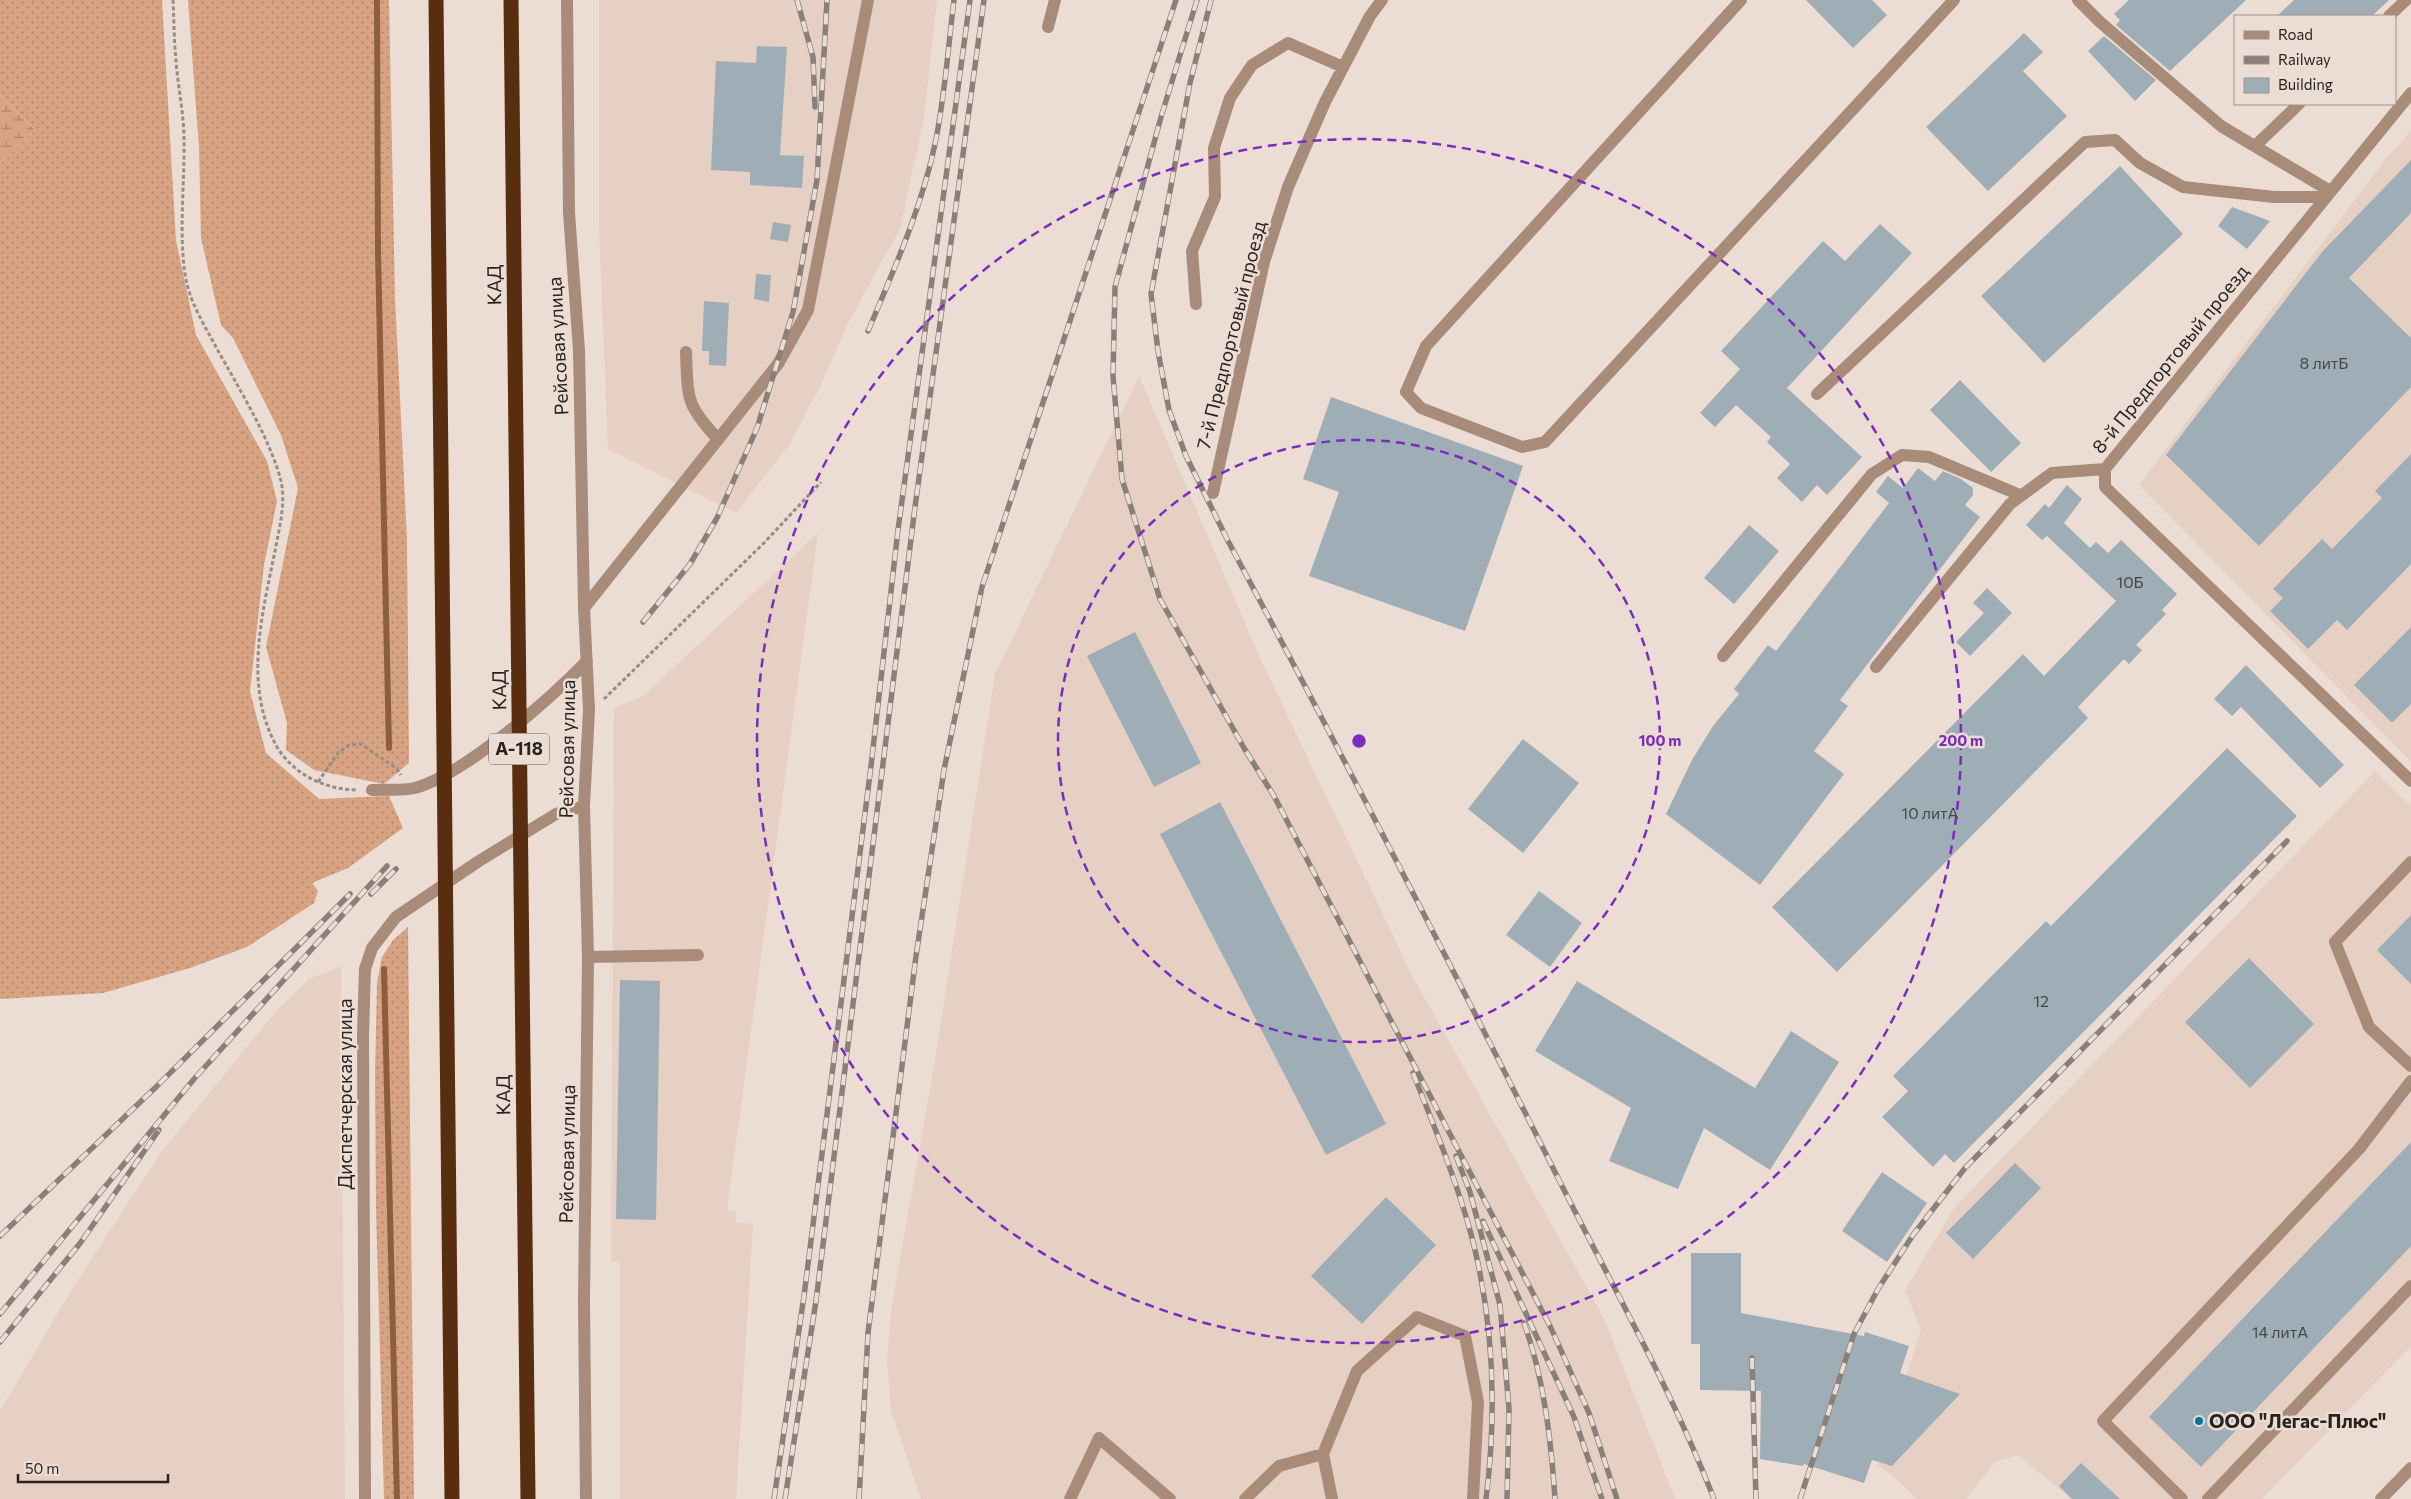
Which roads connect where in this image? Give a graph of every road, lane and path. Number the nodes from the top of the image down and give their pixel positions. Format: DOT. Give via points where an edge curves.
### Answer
graph roads {
  1 [pos="173,0"];
  2 [pos="436,0"];
  3 [pos="511,0"];
  4 [pos="567,0"];
  5 [pos="868,0"];
  6 [pos="1055,0"];
  7 [pos="1382,0"];
  8 [pos="1741,0"];
  9 [pos="1954,0"];
  10 [pos="2078,0"];
  11 [pos="2406,0"];
  12 [pos="2390,15"];
  13 [pos="1048,27"];
  14 [pos="1343,67"];
  15 [pos="2411,93"];
  16 [pos="2298,105"];
  17 [pos="2255,146"];
  18 [pos="2328,194"];
  19 [pos="1196,304"];
  20 [pos="686,352"];
  21 [pos="1816,394"];
  22 [pos="718,439"];
  23 [pos="2105,469"];
  24 [pos="821,482"];
  25 [pos="1213,492"];
  26 [pos="2020,495"];
  27 [pos="584,608"];
  28 [pos="1723,656"];
  29 [pos="587,661"];
  30 [pos="1876,668"];
  31 [pos="589,710"];
  32 [pos="2411,781"];
  33 [pos="318,782"];
  34 [pos="413,788"];
  35 [pos="372,790"];
  36 [pos="584,806"];
  37 [pos="2411,862"];
  38 [pos="698,954"];
  39 [pos="588,957"];
  40 [pos="2411,1066"];
  41 [pos="2411,1081"];
  42 [pos="2411,1286"];
  43 [pos="1323,1454"];
  44 [pos="2411,1468"];
  45 [pos="365,1499"];
  46 [pos="452,1499"];
  47 [pos="528,1499"];
  48 [pos="586,1499"];
  49 [pos="1070,1499"];
  50 [pos="1170,1499"];
  51 [pos="1245,1499"];
  52 [pos="1332,1499"];
  53 [pos="1473,1499"];
  54 [pos="2182,1499"];
  55 [pos="2208,1499"];
  56 [pos="2382,1499"];
  1 -- 33 [label="path" via="175,60 184,137 183,253 188,287 199,317 271,453 281,483 282,511 257,658 259,700 271,736 284,758 296,770"];
  2 -- 46 [label="highway, bridge"];
  3 -- 47 [label="highway, КАД / А-118, bridge"];
  4 -- 27 [label="street, Рейсовая улица" via="569,213 579,350"];
  5 -- 22 [label="street" via="808,310 778,364"];
  6 -- 13 [label="street"];
  7 -- 14 [label="street, 7-й Предпортовый проезд"];
  8 -- 9 [label="street" via="1426,346 1406,392 1421,408 1522,447 1545,442"];
  10 -- 17 [label="street" via="2221,126"];
  11 -- 12 [label="street"];
  14 -- 19 [label="street" via="1288,43 1252,65 1230,98 1214,148 1215,197 1192,251"];
  14 -- 25 [label="street, 7-й Предпортовый проезд" via="1288,188 1264,262"];
  15 -- 18 [label="street, 8-й Предпортовый проезд"];
  16 -- 17 [label="street"];
  17 -- 18 [label="street"];
  18 -- 21 [label="street" via="2274,197 2183,187 2140,163 2115,140 2085,142"];
  18 -- 23 [label="street, 8-й Предпортовый проезд"];
  20 -- 22 [label="street" via="688,397 697,418"];
  22 -- 27 [label="street"];
  23 -- 26 [label="street" via="2052,473"];
  23 -- 32 [label="street, 8-й Предпортовый проезд" via="2105,487"];
  24 -- 31 [label="path" via="764,543 609,695"];
  26 -- 28 [label="street" via="1929,456 1902,455 1872,474"];
  26 -- 30 [label="street"];
  27 -- 29 [label="street, Рейсовая улица"];
  29 -- 31 [label="street, Рейсовая улица"];
  29 -- 34 [label="street" via="559,690 473,757 432,782"];
  31 -- 36 [label="street, Рейсовая улица"];
  33 -- 34 [label="path" via="338,752 348,745 361,744 396,768"];
  33 -- 35 [label="path" via="349,790"];
  34 -- 35 [label="street"];
  36 -- 39 [label="street, Рейсовая улица"];
  36 -- 45 [label="street, Диспетчерская улица" via="556,814 396,917 372,948 365,969 362,1034"];
  37 -- 40 [label="street" via="2335,942 2369,1027"];
  38 -- 39 [label="street"];
  39 -- 48 [label="street, Рейсовая улица" via="584,1301"];
  41 -- 54 [label="street" via="2359,1149 2103,1421"];
  42 -- 55 [label="street"];
  43 -- 51 [label="street" via="1279,1466"];
  43 -- 52 [label="street"];
  43 -- 53 [label="street" via="1357,1371 1417,1317 1465,1336 1478,1402"];
  44 -- 56 [label="street"];
  49 -- 50 [label="street" via="1099,1438"];
}
